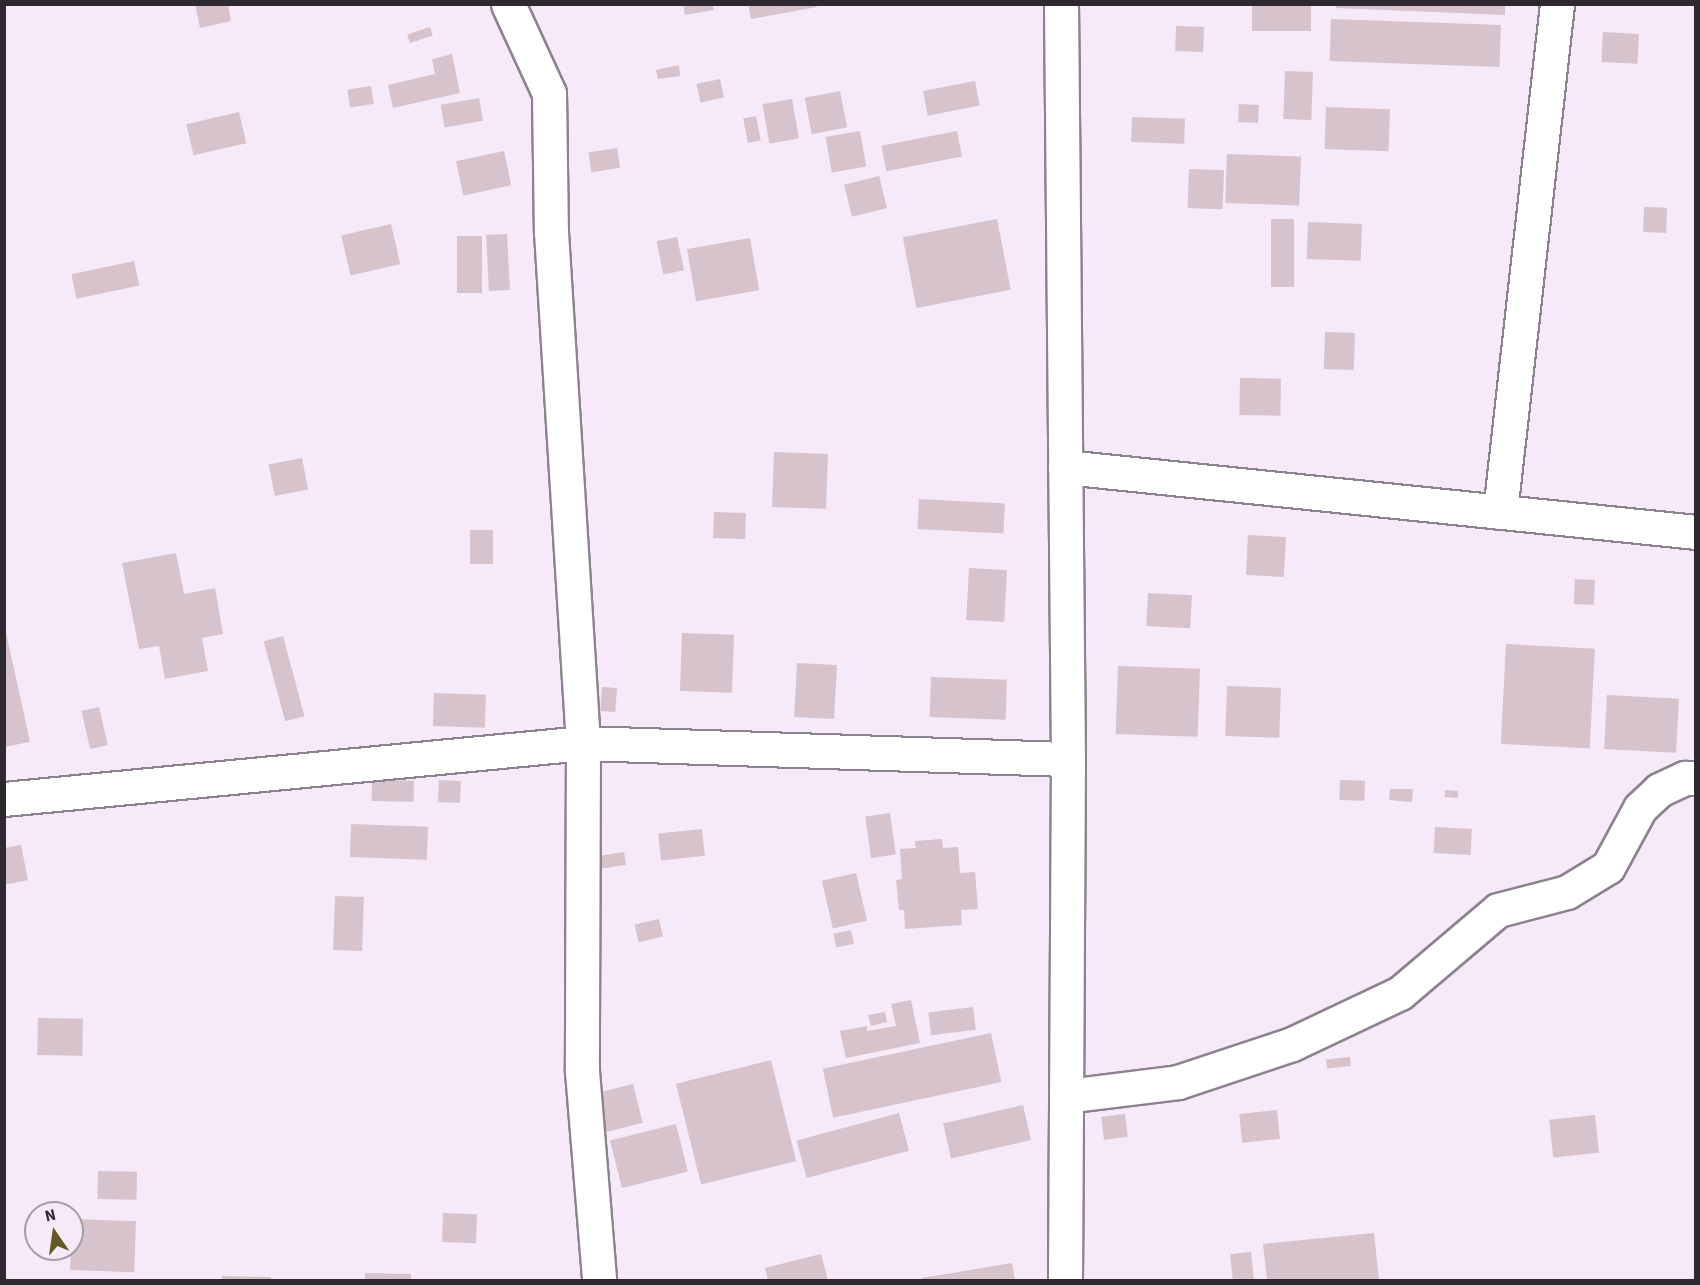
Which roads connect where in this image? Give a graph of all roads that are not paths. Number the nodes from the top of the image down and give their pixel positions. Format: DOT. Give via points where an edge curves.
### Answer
graph roads {
  1 [pos="508,4"];
  2 [pos="1061,4"];
  3 [pos="1557,4"];
  4 [pos="1065,467"];
  5 [pos="1500,512"];
  6 [pos="1695,532"];
  7 [pos="583,743"];
  8 [pos="1068,759"];
  9 [pos="1695,778"];
  10 [pos="4,799"];
  11 [pos="1066,1096"];
  12 [pos="599,1281"];
  13 [pos="1065,1281"];
  1 -- 7 [label="street" via="549,93 551,232"];
  2 -- 4 [label="street"];
  3 -- 5 [label="street"];
  4 -- 5 [label="street"];
  4 -- 8 [label="street"];
  5 -- 6 [label="street"];
  7 -- 8 [label="street"];
  7 -- 10 [label="street"];
  7 -- 12 [label="street" via="582,1071"];
  8 -- 11 [label="street"];
  9 -- 11 [label="street" via="1685,778 1659,790 1640,808 1608,867 1567,892 1498,910 1400,993 1292,1044 1178,1082"];
  11 -- 13 [label="street"];
}
